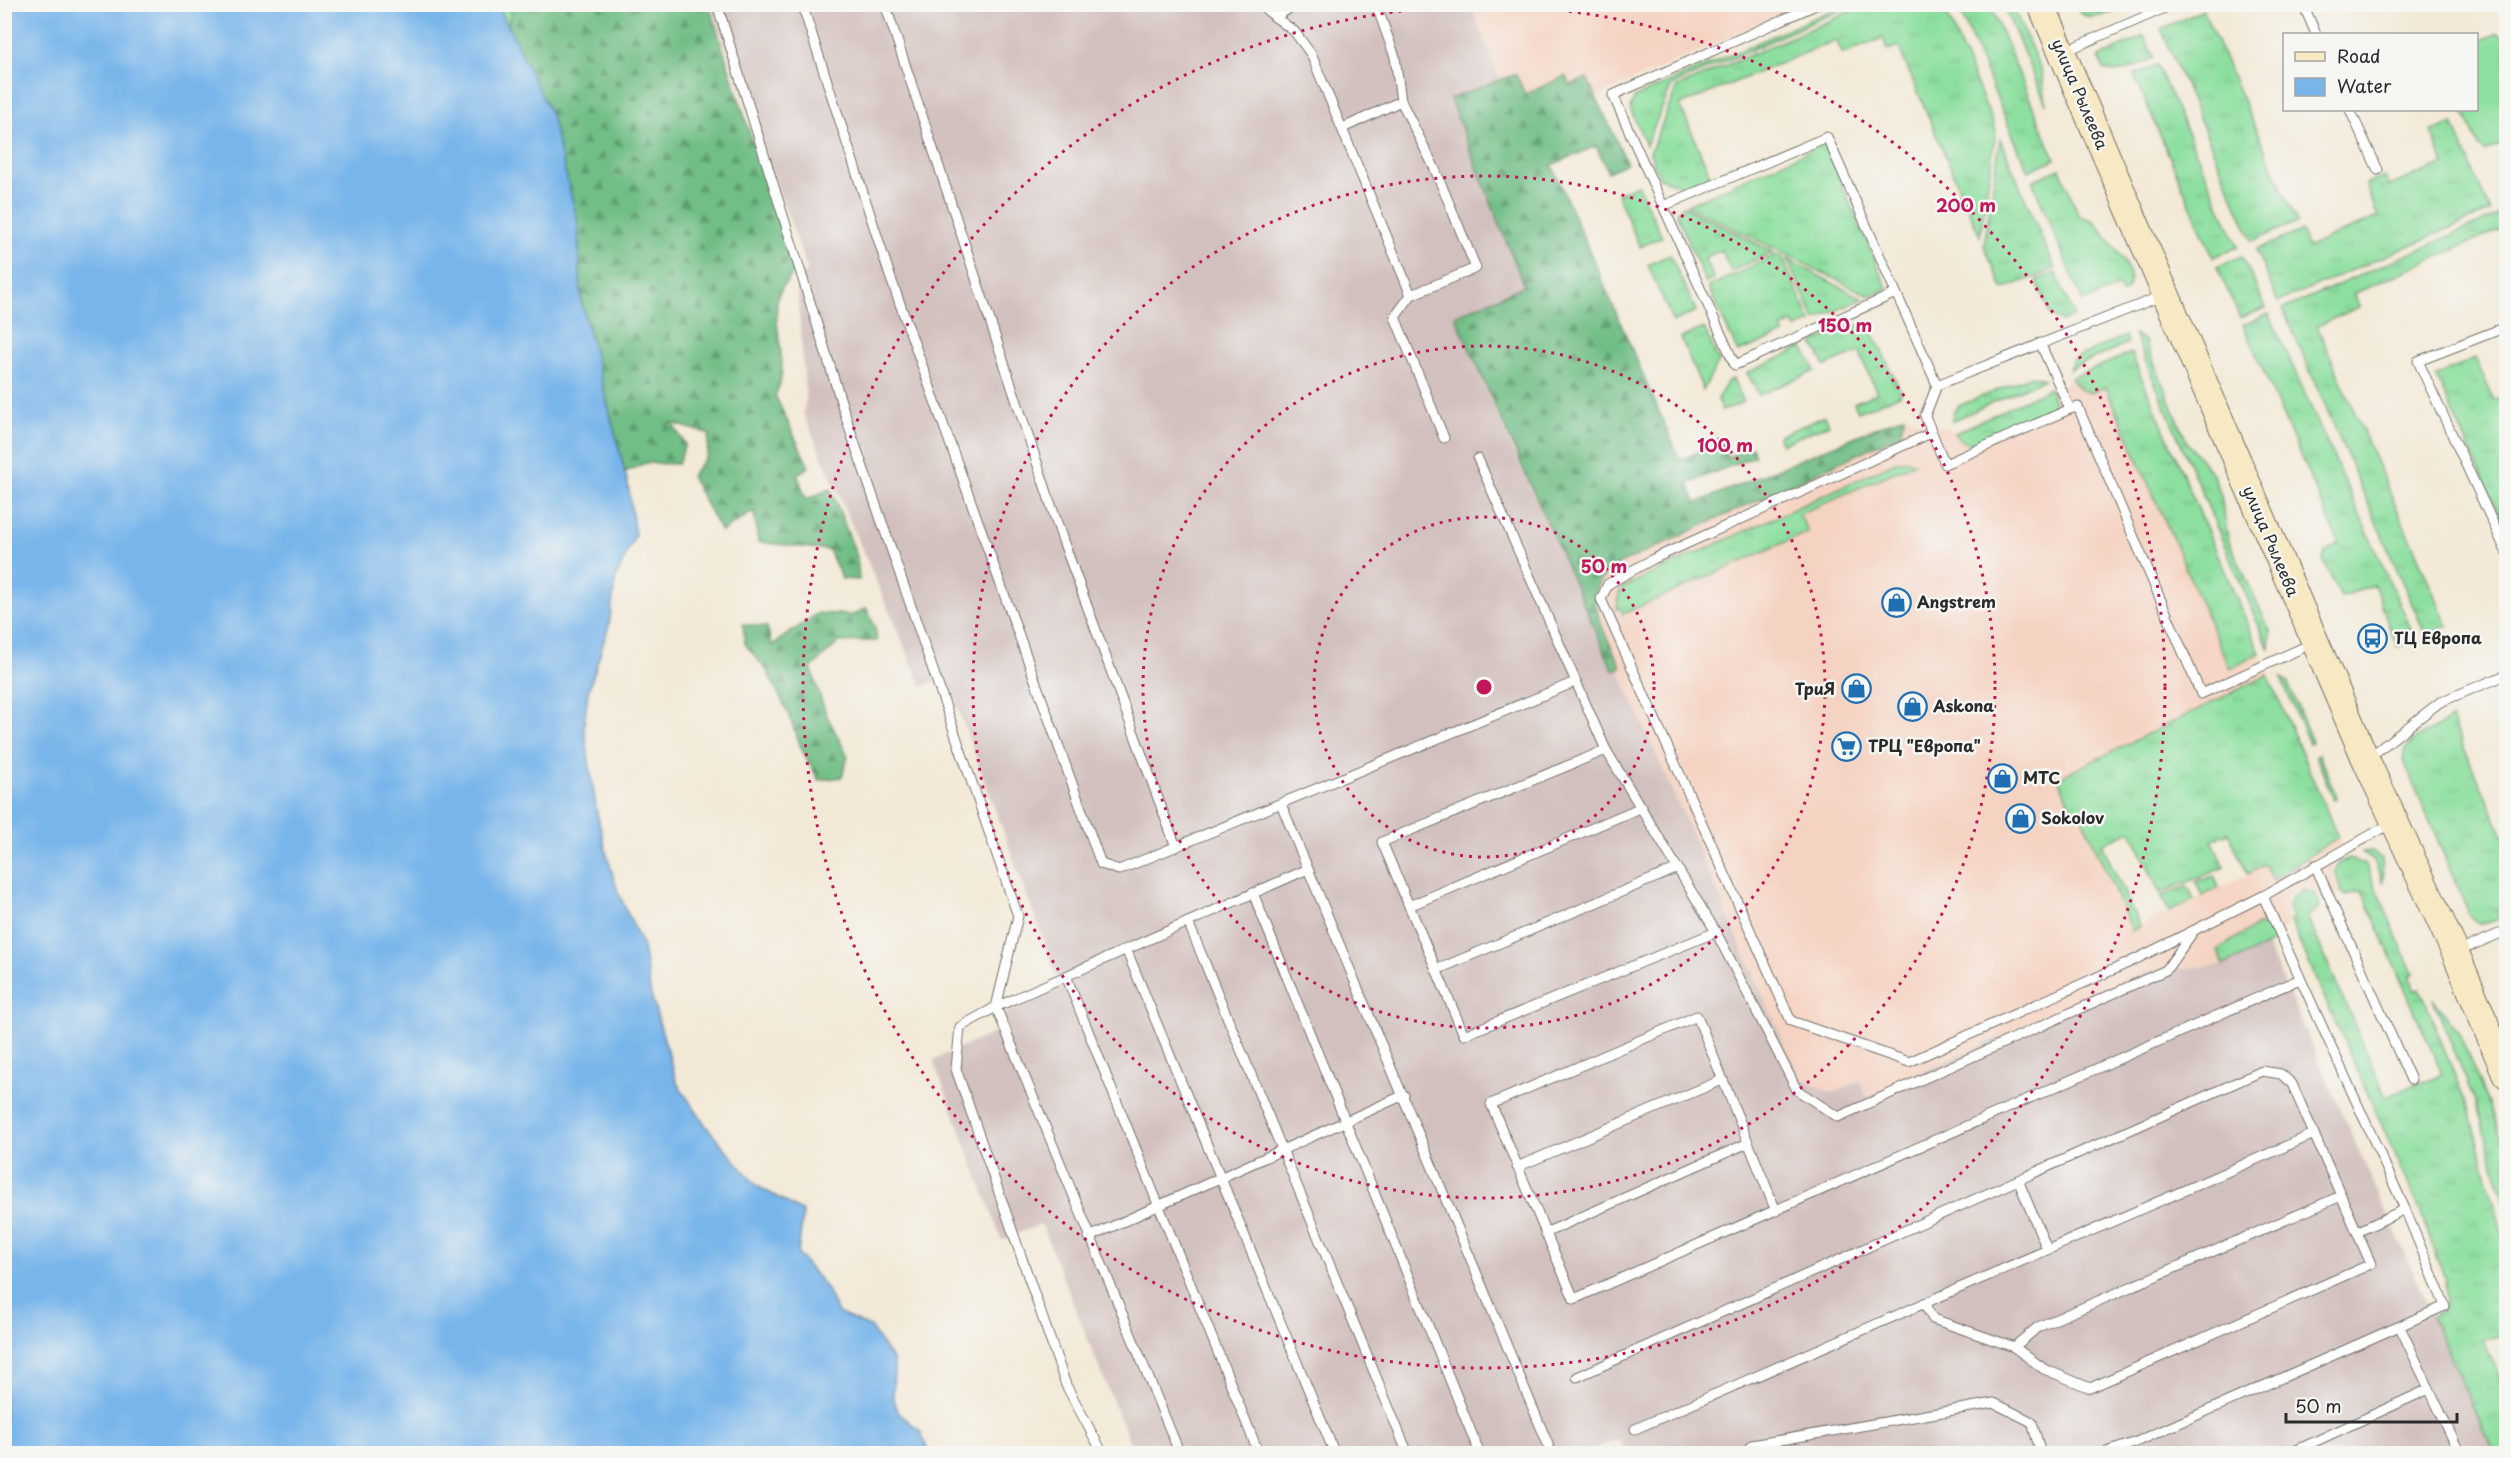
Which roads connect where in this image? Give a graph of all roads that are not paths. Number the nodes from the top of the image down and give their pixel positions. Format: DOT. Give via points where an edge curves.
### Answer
graph roads {
  1 [pos="717,4"];
  2 [pos="802,4"];
  3 [pos="885,4"];
  4 [pos="1260,4"];
  5 [pos="1297,4"];
  6 [pos="1376,4"];
  7 [pos="1818,4"];
  8 [pos="2041,4"];
  9 [pos="2174,4"];
  10 [pos="2303,4"];
  11 [pos="1275,17"];
  12 [pos="2316,33"];
  13 [pos="2062,53"];
  14 [pos="1401,102"];
  15 [pos="2350,111"];
  16 [pos="1343,128"];
  17 [pos="2378,170"];
  18 [pos="1663,206"];
  19 [pos="1896,293"];
  20 [pos="2166,294"];
  21 [pos="1411,295"];
  22 [pos="2506,327"];
  23 [pos="2040,343"];
  24 [pos="1937,385"];
  25 [pos="2070,409"];
  26 [pos="1931,433"];
  27 [pos="1444,438"];
  28 [pos="1479,459"];
  29 [pos="2506,551"];
  30 [pos="2315,642"];
  31 [pos="2506,675"];
  32 [pos="1575,682"];
  33 [pos="1606,750"];
  34 [pos="2366,760"];
  35 [pos="1281,804"];
  36 [pos="1642,807"];
  37 [pos="2393,822"];
  38 [pos="1176,847"];
  39 [pos="2314,866"];
  40 [pos="1678,868"];
  41 [pos="1308,869"];
  42 [pos="1253,893"];
  43 [pos="2263,896"];
  44 [pos="1409,906"];
  45 [pos="1188,922"];
  46 [pos="2194,930"];
  47 [pos="2506,931"];
  48 [pos="1716,933"];
  49 [pos="1126,949"];
  50 [pos="2455,952"];
  51 [pos="1436,970"];
  52 [pos="1066,976"];
  53 [pos="2300,979"];
  54 [pos="996,1007"];
  55 [pos="2506,1074"];
  56 [pos="1722,1080"];
  57 [pos="2411,1080"];
  58 [pos="1404,1095"];
  59 [pos="1347,1120"];
  60 [pos="2314,1134"];
  61 [pos="1748,1143"];
  62 [pos="1284,1149"];
  63 [pos="1517,1167"];
  64 [pos="1221,1178"];
  65 [pos="2018,1180"];
  66 [pos="2342,1196"];
  67 [pos="1160,1205"];
  68 [pos="2405,1209"];
  69 [pos="1776,1211"];
  70 [pos="2357,1232"];
  71 [pos="1545,1233"];
  72 [pos="1089,1238"];
  73 [pos="2047,1249"];
  74 [pos="1924,1303"];
  75 [pos="2400,1327"];
  76 [pos="2014,1347"];
  77 [pos="1577,1377"];
  78 [pos="2429,1389"];
  79 [pos="1635,1429"];
  80 [pos="1103,1454"];
  81 [pos="1180,1454"];
  82 [pos="1259,1454"];
  83 [pos="1335,1454"];
  84 [pos="1408,1454"];
  85 [pos="1480,1454"];
  86 [pos="1552,1454"];
  87 [pos="1744,1454"];
  88 [pos="2041,1454"];
  89 [pos="2101,1454"];
  90 [pos="2288,1454"];
  91 [pos="2460,1454"];
  1 -- 54 [label="lane" via="849,427 1018,916"];
  2 -- 38 [label="lane" via="890,276 1101,864 1119,870"];
  3 -- 38 [label="lane" via="1062,538"];
  4 -- 11 [label="lane"];
  5 -- 11 [label="lane"];
  6 -- 14 [label="lane" via="1395,57"];
  7 -- 18 [label="lane" via="1613,95"];
  8 -- 13 [label="main road, улица Рылеева"];
  9 -- 13 [label="lane"];
  10 -- 12 [label="lane"];
  11 -- 16 [label="lane" via="1294,31 1311,54"];
  13 -- 20 [label="main road, улица Рылеева"];
  14 -- 16 [label="lane"];
  14 -- 21 [label="lane" via="1434,167 1476,268"];
  15 -- 17 [label="lane"];
  16 -- 21 [label="lane"];
  18 -- 19 [label="lane" via="1827,137"];
  18 -- 19 [label="lane" via="1735,365"];
  19 -- 24 [label="lane"];
  20 -- 23 [label="lane"];
  20 -- 30 [label="main road, улица Рылеева"];
  21 -- 27 [label="lane" via="1395,317"];
  22 -- 29 [label="lane" via="2418,361"];
  23 -- 24 [label="lane"];
  23 -- 25 [label="lane"];
  24 -- 26 [label="lane" via="1925,416"];
  25 -- 26 [label="lane" via="1945,464"];
  25 -- 30 [label="lane" via="2078,406 2201,694"];
  26 -- 46 [label="lane" via="1653,559 1608,584 1601,599 1791,1021 1909,1062"];
  28 -- 32 [label="lane"];
  30 -- 34 [label="main road, улица Рылеева"];
  31 -- 34 [label="lane" via="2440,702"];
  32 -- 33 [label="lane"];
  32 -- 35 [label="lane"];
  33 -- 36 [label="lane"];
  33 -- 44 [label="lane" via="1382,842"];
  34 -- 37 [label="main road, улица Рылеева"];
  35 -- 38 [label="lane"];
  35 -- 41 [label="lane"];
  36 -- 40 [label="lane"];
  36 -- 44 [label="lane"];
  37 -- 39 [label="lane"];
  37 -- 50 [label="main road, улица Рылеева"];
  39 -- 43 [label="lane"];
  39 -- 57 [label="lane"];
  40 -- 48 [label="lane"];
  40 -- 51 [label="lane"];
  41 -- 42 [label="lane"];
  41 -- 58 [label="lane"];
  42 -- 45 [label="lane"];
  42 -- 59 [label="lane"];
  43 -- 46 [label="lane"];
  43 -- 53 [label="lane"];
  44 -- 51 [label="lane"];
  45 -- 49 [label="lane"];
  45 -- 62 [label="lane"];
  46 -- 48 [label="lane" via="2166,970 1838,1117 1797,1090"];
  47 -- 50 [label="lane"];
  48 -- 51 [label="lane" via="1464,1035"];
  49 -- 52 [label="lane"];
  49 -- 64 [label="lane"];
  50 -- 55 [label="main road, улица Рылеева"];
  52 -- 54 [label="lane"];
  52 -- 67 [label="lane"];
  53 -- 68 [label="lane"];
  53 -- 69 [label="lane"];
  54 -- 72 [label="lane"];
  54 -- 80 [label="lane" via="960,1027 956,1069 1066,1385"];
  56 -- 61 [label="lane"];
  56 -- 63 [label="lane"];
  56 -- 63 [label="lane" via="1697,1016 1491,1104"];
  58 -- 59 [label="lane"];
  58 -- 86 [label="lane"];
  59 -- 62 [label="lane"];
  59 -- 85 [label="lane"];
  60 -- 65 [label="lane" via="2292,1084 2281,1074 2262,1071"];
  60 -- 66 [label="lane"];
  60 -- 73 [label="lane"];
  61 -- 69 [label="lane"];
  61 -- 71 [label="lane"];
  62 -- 64 [label="lane"];
  62 -- 84 [label="lane"];
  63 -- 71 [label="lane"];
  64 -- 67 [label="lane"];
  64 -- 83 [label="lane"];
  65 -- 73 [label="lane"];
  65 -- 77 [label="lane"];
  66 -- 70 [label="lane"];
  66 -- 76 [label="lane" via="2038,1327"];
  67 -- 72 [label="lane"];
  67 -- 82 [label="lane"];
  68 -- 70 [label="lane"];
  68 -- 75 [label="lane" via="2445,1306"];
  69 -- 71 [label="lane" via="1574,1299"];
  70 -- 76 [label="lane" via="2371,1264 2090,1388 2044,1369"];
  72 -- 81 [label="lane"];
  73 -- 74 [label="lane"];
  74 -- 76 [label="lane" via="1933,1320"];
  74 -- 79 [label="lane"];
  75 -- 78 [label="lane"];
  75 -- 89 [label="lane"];
  78 -- 90 [label="lane"];
  78 -- 91 [label="lane"];
  87 -- 88 [label="lane" via="1752,1444 1994,1403 2032,1422"];
}
